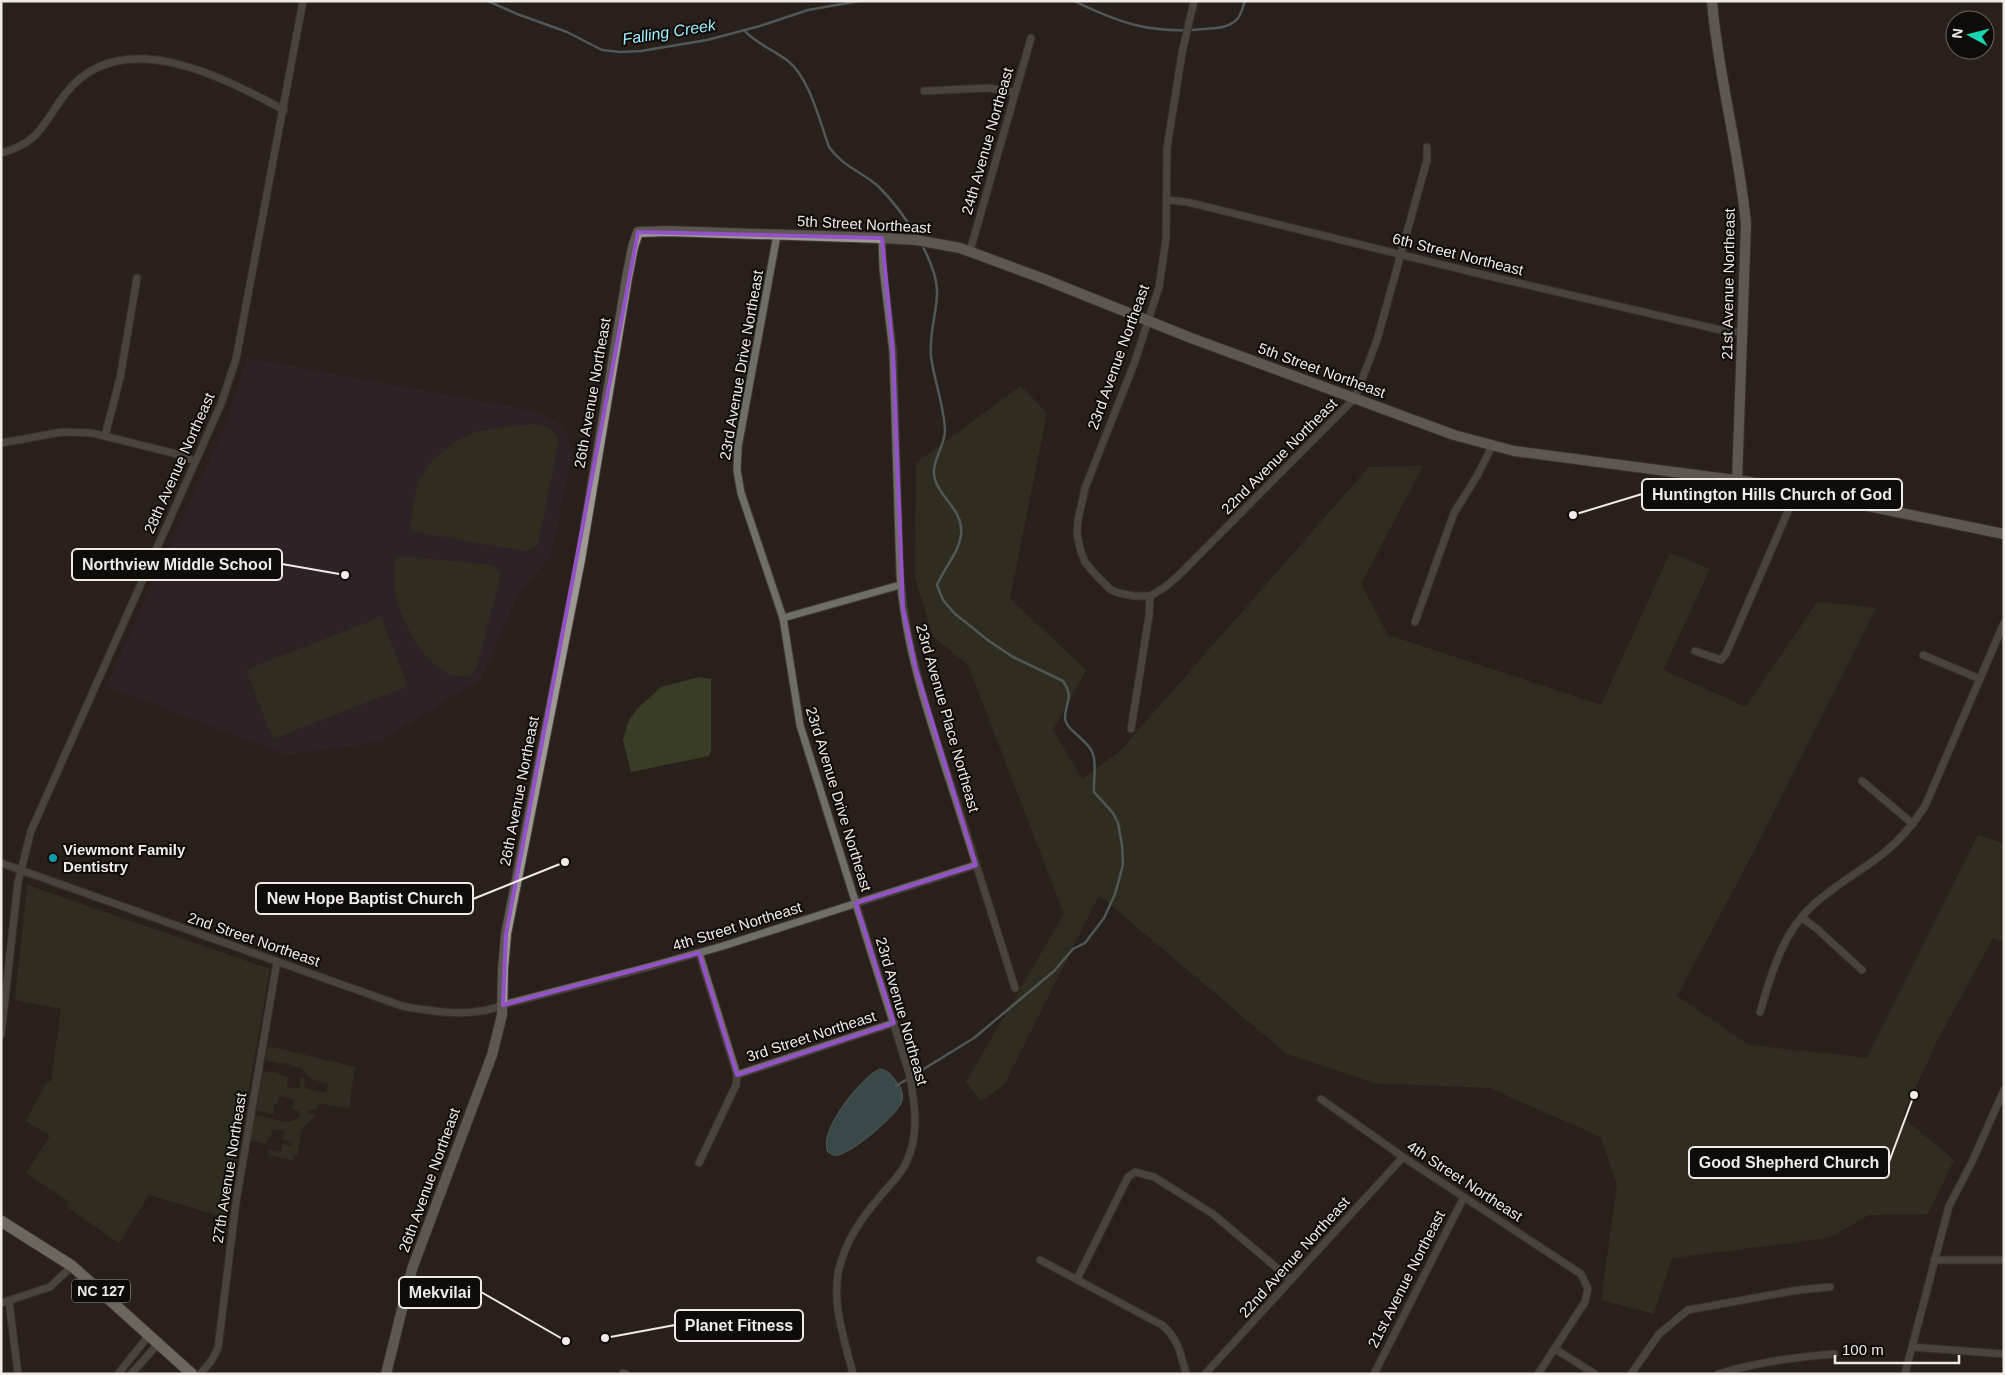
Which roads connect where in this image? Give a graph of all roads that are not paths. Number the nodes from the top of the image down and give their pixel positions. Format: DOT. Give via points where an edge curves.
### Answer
graph roads {
  1 [pos="303,1"];
  2 [pos="1194,1"];
  3 [pos="1712,1"];
  4 [pos="1031,38"];
  5 [pos="924,91"];
  6 [pos="1015,92"];
  7 [pos="284,110"];
  8 [pos="1427,147"];
  9 [pos="1,153"];
  10 [pos="1167,200"];
  11 [pos="638,232"];
  12 [pos="777,235"];
  13 [pos="882,238"];
  14 [pos="970,251"];
  15 [pos="1400,255"];
  16 [pos="137,278"];
  17 [pos="1148,320"];
  18 [pos="1743,332"];
  19 [pos="1355,398"];
  20 [pos="105,436"];
  21 [pos="1,443"];
  22 [pos="1492,446"];
  23 [pos="195,461"];
  24 [pos="1737,480"];
  25 [pos="1794,491"];
  26 [pos="2004,534"];
  27 [pos="900,585"];
  28 [pos="1150,596"];
  29 [pos="783,618"];
  30 [pos="1415,622"];
  31 [pos="2004,623"];
  32 [pos="1695,651"];
  33 [pos="1924,655"];
  34 [pos="1980,679"];
  35 [pos="1131,729"];
  36 [pos="1862,781"];
  37 [pos="1913,824"];
  38 [pos="1,863"];
  39 [pos="976,865"];
  40 [pos="20,870"];
  41 [pos="856,903"];
  42 [pos="1802,918"];
  43 [pos="699,953"];
  44 [pos="277,962"];
  45 [pos="1862,970"];
  46 [pos="1014,988"];
  47 [pos="503,1004"];
  48 [pos="1760,1012"];
  49 [pos="894,1023"];
  50 [pos="1,1035"];
  51 [pos="737,1075"];
  52 [pos="2004,1090"];
  53 [pos="1321,1099"];
  54 [pos="1403,1158"];
  55 [pos="699,1163"];
  56 [pos="1464,1197"];
  57 [pos="1,1221"];
  58 [pos="1040,1260"];
  59 [pos="1934,1260"];
  60 [pos="2004,1260"];
  61 [pos="72,1266"];
  62 [pos="1077,1279"];
  63 [pos="1291,1280"];
  64 [pos="1830,1287"];
  65 [pos="10,1300"];
  66 [pos="1,1303"];
  67 [pos="155,1338"];
  68 [pos="1912,1347"];
  69 [pos="1555,1349"];
  70 [pos="1834,1354"];
  71 [pos="2004,1354"];
  72 [pos="120,1373"];
  73 [pos="18,1374"];
  74 [pos="131,1374"];
  75 [pos="192,1374"];
  76 [pos="200,1374"];
  77 [pos="386,1374"];
  78 [pos="853,1374"];
  79 [pos="1186,1374"];
  80 [pos="1205,1374"];
  81 [pos="1374,1374"];
  82 [pos="1538,1374"];
  83 [pos="1596,1374"];
  84 [pos="1631,1374"];
  85 [pos="1718,1374"];
  86 [pos="1905,1374"];
  1 -- 7 [label="street, 28th Avenue Northeast"];
  2 -- 10 [label="street, 23rd Avenue Northeast" via="1166,148"];
  3 -- 18 [label="street, 21st Avenue Northeast" via="1745,215"];
  4 -- 6 [label="street, 24th Avenue Northeast"];
  5 -- 6 [label="street" via="988,88"];
  6 -- 14 [label="street, 24th Avenue Northeast"];
  7 -- 9 [label="street" via="221,78 197,70 152,60 116,60 82,76 27,144"];
  7 -- 23 [label="street, 28th Avenue Northeast" via="236,359 221,404"];
  8 -- 15 [label="street, 22nd Avenue Northeast" via="1427,160"];
  10 -- 15 [label="street, 6th Street Northeast"];
  10 -- 17 [label="street, 23rd Avenue Northeast" via="1163,266"];
  11 -- 12 [label="street, 5th Street Northeast"];
  11 -- 47 [label="street, 26th Avenue Northeast" via="627,278 576,580 506,934"];
  12 -- 13 [label="street, 5th Street Northeast"];
  12 -- 29 [label="street, 23rd Avenue Drive Northeast" via="738,447 737,470 746,510"];
  13 -- 14 [label="street, 5th Street Northeast" via="939,243"];
  13 -- 27 [label="street, 23rd Avenue Place Northeast" via="893,351"];
  14 -- 17 [label="street, 5th Street Northeast"];
  15 -- 18 [label="street, 6th Street Northeast" via="1725,331"];
  15 -- 19 [label="street, 22nd Avenue Northeast" via="1377,340"];
  16 -- 20 [label="street" via="120,378"];
  17 -- 19 [label="street, 5th Street Northeast"];
  17 -- 28 [label="street, 23rd Avenue Northeast" via="1085,488 1078,520 1078,542 1085,562 1111,590 1126,595"];
  18 -- 24 [label="street, 21st Avenue Northeast"];
  19 -- 22 [label="street, 5th Street Northeast"];
  19 -- 28 [label="street, 22nd Avenue Northeast" via="1178,576"];
  20 -- 21 [label="street" via="62,432"];
  20 -- 23 [label="street"];
  22 -- 24 [label="street, 5th Street Northeast" via="1558,458"];
  22 -- 30 [label="street" via="1454,513"];
  23 -- 40 [label="street, 28th Avenue Northeast" via="49,787"];
  24 -- 25 [label="street, 5th Street Northeast"];
  25 -- 26 [label="street, 5th Street Northeast"];
  25 -- 32 [label="street" via="1726,654 1721,660"];
  27 -- 29 [label="street"];
  27 -- 39 [label="street, 23rd Avenue Place Northeast" via="916,669"];
  28 -- 35 [label="street"];
  29 -- 41 [label="street, 23rd Avenue Drive Northeast" via="800,725"];
  31 -- 34 [label="street"];
  33 -- 34 [label="street"];
  34 -- 37 [label="street" via="1933,790"];
  36 -- 37 [label="street"];
  37 -- 42 [label="street" via="1887,851 1840,883"];
  38 -- 40 [label="street, 2nd Street Northeast"];
  39 -- 41 [label="street, 4th Street Northeast"];
  39 -- 46 [label="street, 23rd Avenue Place Northeast"];
  40 -- 44 [label="street, 2nd Street Northeast"];
  40 -- 50 [label="street, 28th Avenue Northeast"];
  41 -- 43 [label="street, 4th Street Northeast"];
  41 -- 49 [label="street, 23rd Avenue Northeast"];
  42 -- 45 [label="street"];
  42 -- 48 [label="street" via="1781,950"];
  43 -- 47 [label="street, 4th Street Northeast"];
  43 -- 51 [label="street"];
  44 -- 47 [label="street, 2nd Street Northeast" via="411,1008 461,1013 488,1010"];
  44 -- 76 [label="street, 27th Avenue Northeast" via="236,1202 218,1348"];
  47 -- 77 [label="street, 26th Avenue Northeast" via="492,1055 412,1269"];
  49 -- 51 [label="street, 3rd Street Northeast"];
  49 -- 78 [label="street, 23rd Avenue Northeast" via="909,1073 915,1116 914,1138 907,1162 856,1227 839,1268 839,1316"];
  51 -- 55 [label="street" via="736,1084"];
  52 -- 59 [label="street" via="1949,1206"];
  53 -- 54 [label="street, 4th Street Northeast"];
  54 -- 56 [label="street, 4th Street Northeast"];
  54 -- 63 [label="street, 22nd Avenue Northeast"];
  56 -- 69 [label="street, 4th Street Northeast" via="1581,1274 1588,1289 1585,1302"];
  56 -- 81 [label="street, 21st Avenue Northeast"];
  57 -- 61 [label="main road, NC 127"];
  58 -- 62 [label="street"];
  59 -- 60 [label="street"];
  59 -- 68 [label="street"];
  61 -- 65 [label="street" via="50,1287"];
  61 -- 67 [label="main road, NC 127"];
  62 -- 63 [label="street" via="1128,1177 1135,1172 1154,1178 1213,1214"];
  62 -- 79 [label="street" via="1162,1324 1179,1346"];
  63 -- 80 [label="street, 22nd Avenue Northeast"];
  64 -- 84 [label="street" via="1688,1310 1659,1334"];
  65 -- 66 [label="street"];
  65 -- 73 [label="street"];
  67 -- 72 [label="street"];
  67 -- 74 [label="street"];
  67 -- 75 [label="main road, NC 127"];
  68 -- 71 [label="street"];
  68 -- 86 [label="street"];
  69 -- 82 [label="street"];
  69 -- 83 [label="street"];
  70 -- 85 [label="street" via="1778,1359"];
}
